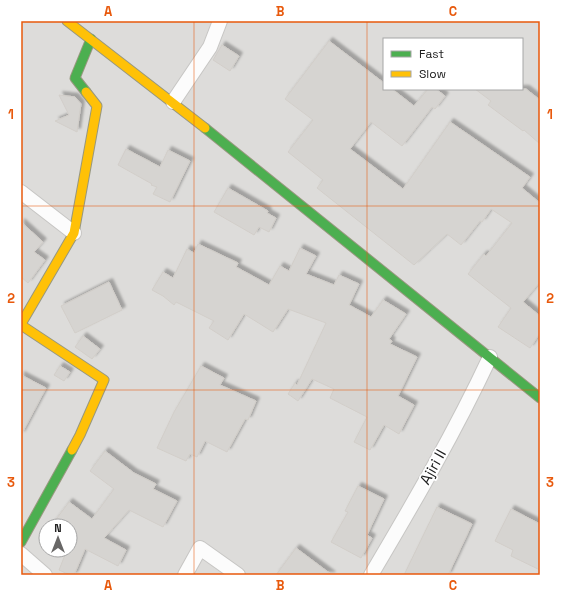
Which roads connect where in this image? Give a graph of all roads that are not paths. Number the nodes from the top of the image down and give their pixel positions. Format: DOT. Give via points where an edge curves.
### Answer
graph roads {
  1 [pos="68,21"];
  2 [pos="220,21"];
  3 [pos="91,39"];
  4 [pos="173,102"];
  5 [pos="21,192"];
  6 [pos="74,233"];
  7 [pos="21,325"];
  8 [pos="490,357"];
  9 [pos="540,398"];
  10 [pos="21,542"];
  11 [pos="21,554"];
  12 [pos="45,575"];
  13 [pos="185,575"];
  14 [pos="238,575"];
  15 [pos="371,575"];
  1 -- 3 [label="street"];
  2 -- 4 [label="street" via="210,47"];
  3 -- 4 [label="street"];
  3 -- 6 [label="street" via="75,78 97,106"];
  4 -- 8 [label="street"];
  5 -- 6 [label="street"];
  6 -- 7 [label="street"];
  7 -- 10 [label="street" via="104,380 80,435"];
  8 -- 9 [label="street"];
  8 -- 15 [label="street, Ajiri II" via="433,468"];
  11 -- 12 [label="street"];
  13 -- 14 [label="street" via="200,548"];
}
